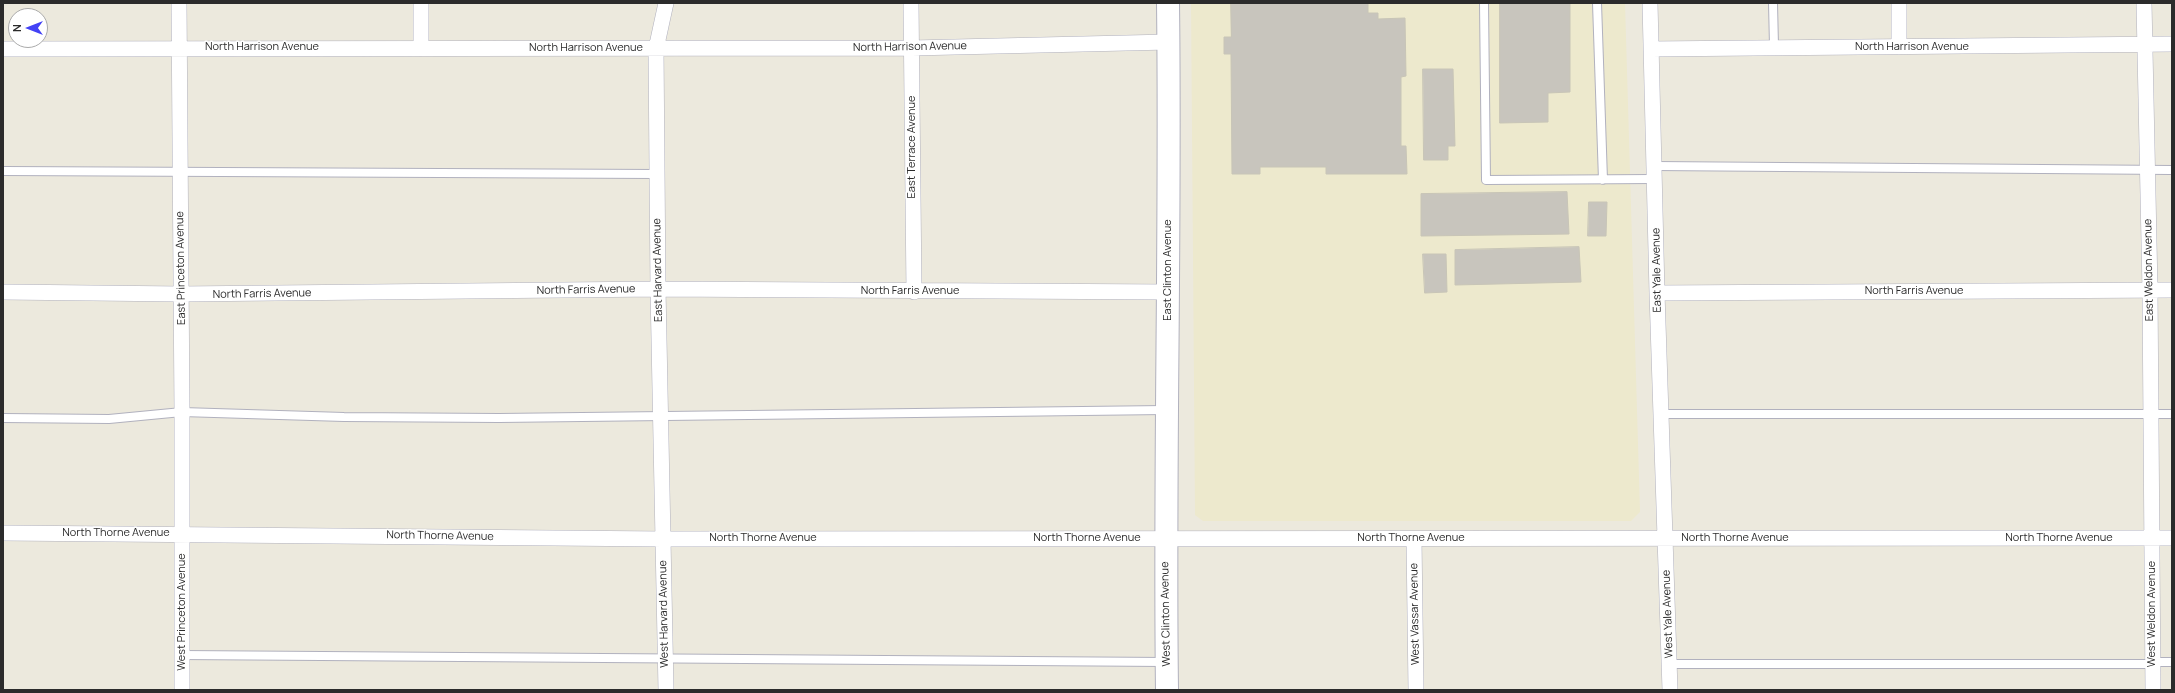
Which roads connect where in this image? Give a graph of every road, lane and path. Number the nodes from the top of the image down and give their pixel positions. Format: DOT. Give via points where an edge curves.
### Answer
graph roads {
  1 [pos="178,3"];
  2 [pos="421,3"];
  3 [pos="666,3"];
  4 [pos="911,3"];
  5 [pos="1168,3"];
  6 [pos="1484,3"];
  7 [pos="1597,3"];
  8 [pos="1650,3"];
  9 [pos="1773,3"];
  10 [pos="1899,3"];
  11 [pos="2144,3"];
  12 [pos="1169,42"];
  13 [pos="2144,44"];
  14 [pos="2172,44"];
  15 [pos="1774,46"];
  16 [pos="179,47"];
  17 [pos="421,47"];
  18 [pos="1899,47"];
  19 [pos="912,48"];
  20 [pos="1652,48"];
  21 [pos="3,49"];
  22 [pos="656,49"];
  23 [pos="2147,170"];
  24 [pos="2172,170"];
  25 [pos="3,171"];
  26 [pos="180,171"];
  27 [pos="1654,172"];
  28 [pos="657,174"];
  29 [pos="1603,180"];
  30 [pos="658,289"];
  31 [pos="2150,290"];
  32 [pos="2172,290"];
  33 [pos="3,292"];
  34 [pos="914,292"];
  35 [pos="1169,292"];
  36 [pos="1657,293"];
  37 [pos="181,294"];
  38 [pos="1166,410"];
  39 [pos="182,412"];
  40 [pos="1661,414"];
  41 [pos="2151,414"];
  42 [pos="2172,414"];
  43 [pos="660,416"];
  44 [pos="3,418"];
  45 [pos="3,533"];
  46 [pos="182,533"];
  47 [pos="1165,538"];
  48 [pos="1666,538"];
  49 [pos="2152,538"];
  50 [pos="2172,538"];
  51 [pos="663,539"];
  52 [pos="1414,539"];
  53 [pos="181,655"];
  54 [pos="665,659"];
  55 [pos="1167,662"];
  56 [pos="2172,662"];
  57 [pos="2152,663"];
  58 [pos="1670,664"];
  59 [pos="182,690"];
  60 [pos="666,690"];
  61 [pos="1167,690"];
  62 [pos="1416,690"];
  63 [pos="1670,690"];
  64 [pos="2153,690"];
  1 -- 16 [label="street, East Princeton Avenue"];
  2 -- 17 [label="street"];
  3 -- 22 [label="street, East Harvard Avenue"];
  4 -- 19 [label="street, East Terrace Avenue"];
  5 -- 12 [label="main road, East Clinton Avenue"];
  6 -- 29 [label="lane" via="1486,180"];
  7 -- 29 [label="lane"];
  8 -- 20 [label="street, East Yale Avenue"];
  9 -- 15 [label="lane"];
  10 -- 18 [label="street"];
  11 -- 13 [label="street, East Weldon Avenue"];
  12 -- 19 [label="street, North Harrison Avenue"];
  12 -- 35 [label="main road, East Clinton Avenue"];
  13 -- 14 [label="street, North Harrison Avenue"];
  13 -- 18 [label="street, North Harrison Avenue"];
  13 -- 23 [label="street, East Weldon Avenue"];
  15 -- 18 [label="street, North Harrison Avenue"];
  15 -- 20 [label="street, North Harrison Avenue"];
  16 -- 17 [label="street, North Harrison Avenue"];
  16 -- 21 [label="street, North Harrison Avenue"];
  16 -- 26 [label="street, East Princeton Avenue"];
  17 -- 22 [label="street, North Harrison Avenue"];
  19 -- 22 [label="street, North Harrison Avenue"];
  19 -- 34 [label="street, East Terrace Avenue"];
  20 -- 27 [label="street, East Yale Avenue"];
  22 -- 28 [label="street, East Harvard Avenue"];
  23 -- 24 [label="lane"];
  23 -- 27 [label="lane"];
  23 -- 31 [label="street, East Weldon Avenue"];
  25 -- 26 [label="lane"];
  26 -- 28 [label="lane"];
  26 -- 37 [label="street, East Princeton Avenue"];
  27 -- 29 [label="lane"];
  27 -- 36 [label="street, East Yale Avenue"];
  28 -- 30 [label="street, East Harvard Avenue"];
  30 -- 34 [label="street, North Farris Avenue"];
  30 -- 37 [label="street, North Farris Avenue"];
  30 -- 43 [label="street, East Harvard Avenue"];
  31 -- 32 [label="street, North Farris Avenue"];
  31 -- 36 [label="street, North Farris Avenue"];
  31 -- 41 [label="street, East Weldon Avenue"];
  33 -- 37 [label="street, North Farris Avenue"];
  34 -- 35 [label="street, North Farris Avenue"];
  35 -- 38 [label="main road, East Clinton Avenue"];
  36 -- 40 [label="street, East Yale Avenue"];
  37 -- 39 [label="street, East Princeton Avenue"];
  38 -- 43 [label="lane"];
  38 -- 47 [label="main road, East Clinton Avenue"];
  39 -- 43 [label="lane" via="352,417"];
  39 -- 44 [label="lane" via="109,419"];
  39 -- 46 [label="street, East Princeton Avenue"];
  40 -- 41 [label="lane"];
  40 -- 48 [label="street, East Yale Avenue"];
  41 -- 42 [label="lane"];
  41 -- 49 [label="street, East Weldon Avenue"];
  43 -- 51 [label="street, East Harvard Avenue"];
  45 -- 46 [label="street, North Thorne Avenue"];
  46 -- 51 [label="street, North Thorne Avenue"];
  46 -- 53 [label="street, West Princeton Avenue"];
  47 -- 51 [label="street, North Thorne Avenue"];
  47 -- 52 [label="street, North Thorne Avenue"];
  47 -- 55 [label="main road, West Clinton Avenue"];
  48 -- 49 [label="street, North Thorne Avenue"];
  48 -- 52 [label="street, North Thorne Avenue"];
  48 -- 58 [label="street, West Yale Avenue"];
  49 -- 50 [label="street, North Thorne Avenue"];
  49 -- 57 [label="street, West Weldon Avenue"];
  51 -- 54 [label="street, West Harvard Avenue"];
  52 -- 62 [label="street, West Vassar Avenue"];
  53 -- 54 [label="lane"];
  53 -- 59 [label="street, West Princeton Avenue"];
  54 -- 55 [label="lane"];
  54 -- 60 [label="street, West Harvard Avenue"];
  55 -- 61 [label="main road, West Clinton Avenue"];
  56 -- 57 [label="lane"];
  57 -- 58 [label="lane"];
  57 -- 64 [label="street, West Weldon Avenue"];
  58 -- 63 [label="street, West Yale Avenue"];
}
